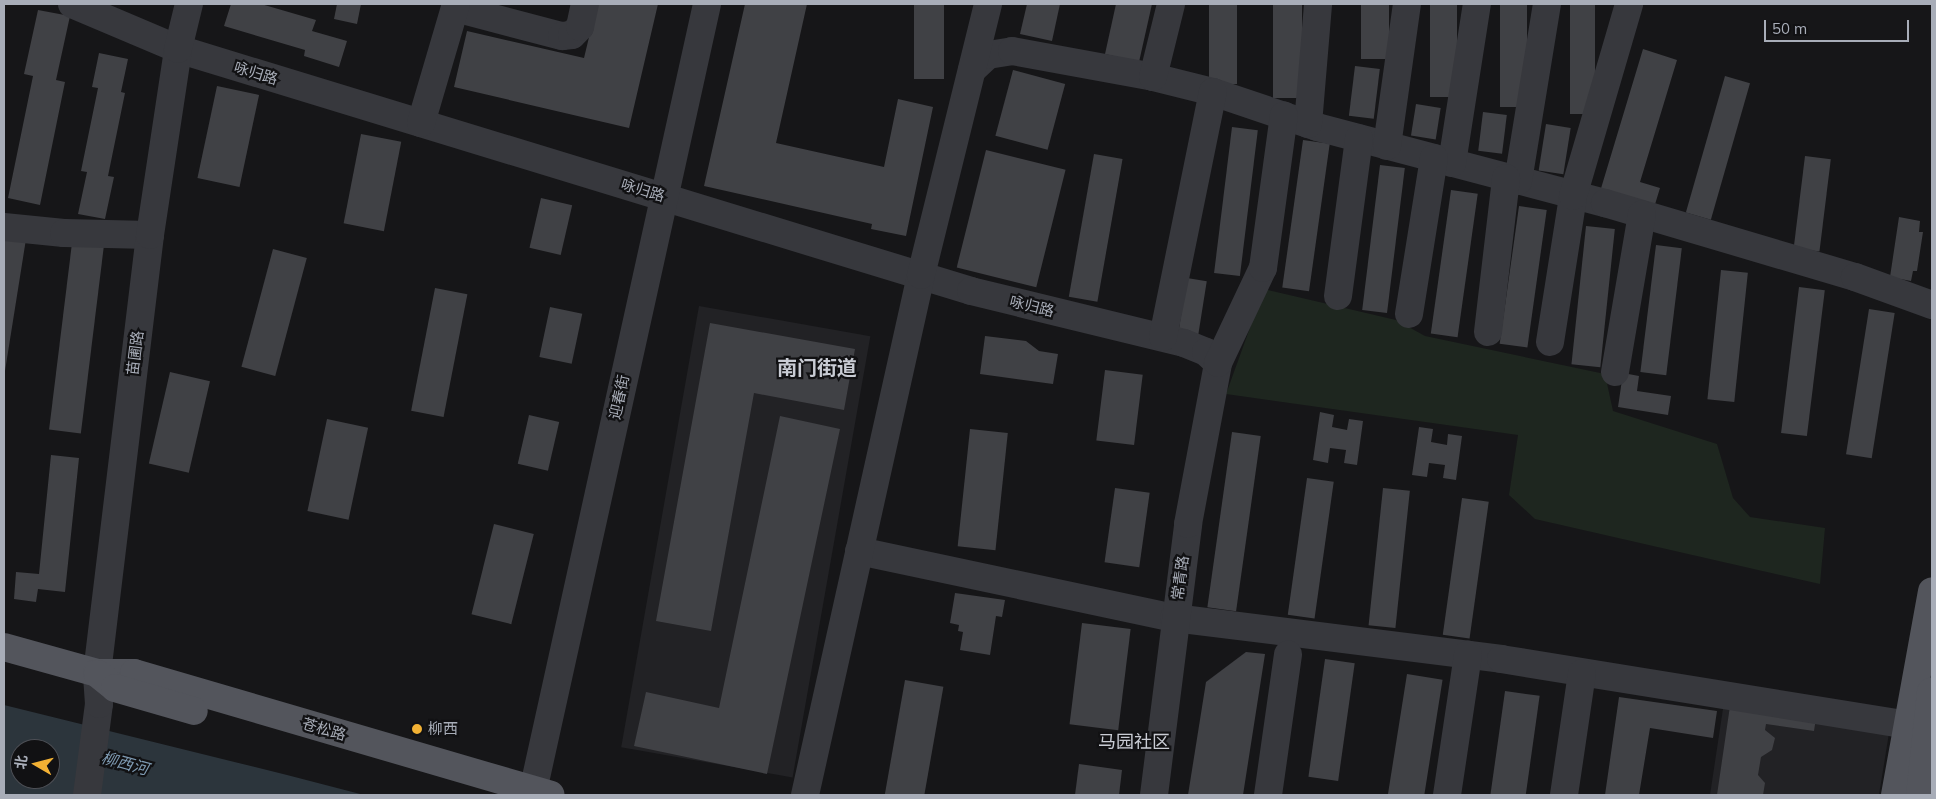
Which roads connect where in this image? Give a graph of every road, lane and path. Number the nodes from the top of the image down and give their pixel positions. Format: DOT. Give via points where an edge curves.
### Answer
graph roads {
  1 [pos="72,4"];
  2 [pos="189,4"];
  3 [pos="585,4"];
  4 [pos="706,4"];
  5 [pos="988,4"];
  6 [pos="1171,4"];
  7 [pos="1318,4"];
  8 [pos="1407,4"];
  9 [pos="1477,4"];
  10 [pos="1547,4"];
  11 [pos="1629,4"];
  12 [pos="455,6"];
  13 [pos="178,49"];
  14 [pos="972,70"];
  15 [pos="1153,77"];
  16 [pos="1213,92"];
  17 [pos="1296,119"];
  18 [pos="421,123"];
  19 [pos="1359,138"];
  20 [pos="1387,146"];
  21 [pos="1443,161"];
  22 [pos="1512,179"];
  23 [pos="663,196"];
  24 [pos="1573,196"];
  25 [pos="1642,214"];
  26 [pos="4,227"];
  27 [pos="150,234"];
  28 [pos="921,274"];
  29 [pos="1338,296"];
  30 [pos="1932,305"];
  31 [pos="1409,314"];
  32 [pos="1488,332"];
  33 [pos="1164,338"];
  34 [pos="1550,342"];
  35 [pos="1218,363"];
  36 [pos="1615,372"];
  37 [pos="859,551"];
  38 [pos="1932,592"];
  39 [pos="1174,618"];
  40 [pos="4,647"];
  41 [pos="1288,654"];
  42 [pos="1468,655"];
  43 [pos="1582,672"];
  44 [pos="97,673"];
  45 [pos="1932,676"];
  46 [pos="1908,725"];
  47 [pos="541,793"];
  48 [pos="87,795"];
  49 [pos="490,795"];
  50 [pos="805,795"];
  51 [pos="1154,795"];
  52 [pos="1268,795"];
  53 [pos="1446,795"];
  54 [pos="1564,795"];
  55 [pos="1895,795"];
  56 [pos="1920,795"];
  1 -- 13 [label="street, 咏归路"];
  2 -- 13 [label="street, 苗圃路"];
  3 -- 12 [label="street" via="580,27 572,35 562,36"];
  4 -- 23 [label="street, 迎春街"];
  5 -- 14 [label="street"];
  6 -- 15 [label="street"];
  7 -- 17 [label="street, 常青路"];
  8 -- 20 [label="street"];
  9 -- 21 [label="street"];
  10 -- 22 [label="street"];
  11 -- 24 [label="street"];
  12 -- 18 [label="street"];
  13 -- 18 [label="street, 咏归路"];
  13 -- 27 [label="street, 苗圃路"];
  14 -- 15 [label="street" via="988,55 1012,51"];
  14 -- 28 [label="street"];
  15 -- 16 [label="street"];
  16 -- 17 [label="street"];
  16 -- 33 [label="street"];
  17 -- 19 [label="street"];
  17 -- 35 [label="street, 常青路" via="1263,268"];
  18 -- 23 [label="street, 咏归路"];
  19 -- 20 [label="street"];
  19 -- 29 [label="street"];
  20 -- 21 [label="street"];
  21 -- 22 [label="street"];
  21 -- 31 [label="street"];
  22 -- 24 [label="street"];
  22 -- 32 [label="street"];
  23 -- 28 [label="street, 咏归路"];
  23 -- 47 [label="street, 迎春街"];
  24 -- 25 [label="street"];
  24 -- 34 [label="street"];
  25 -- 30 [label="street" via="1855,277"];
  25 -- 36 [label="street"];
  26 -- 27 [label="street" via="64,233"];
  27 -- 44 [label="street, 苗圃路"];
  28 -- 33 [label="street, 咏归路" via="971,291"];
  28 -- 37 [label="street"];
  33 -- 35 [label="street, 咏归路" via="1206,352"];
  35 -- 39 [label="street, 常青路"];
  37 -- 39 [label="street"];
  37 -- 50 [label="street"];
  38 -- 46 [label="main road"];
  39 -- 42 [label="street"];
  39 -- 51 [label="street, 常青路"];
  40 -- 44 [label="main road, 苍松路"];
  41 -- 52 [label="street"];
  42 -- 43 [label="street"];
  42 -- 53 [label="street"];
  43 -- 46 [label="street"];
  43 -- 54 [label="street"];
  44 -- 47 [label="main road, 苍松路" via="134,673"];
  44 -- 48 [label="street, 苗圃路" via="99,704"];
  44 -- 49 [label="main road, 苍松路" via="115,688"];
  45 -- 56 [label="main road"];
  46 -- 55 [label="main road"];
}
